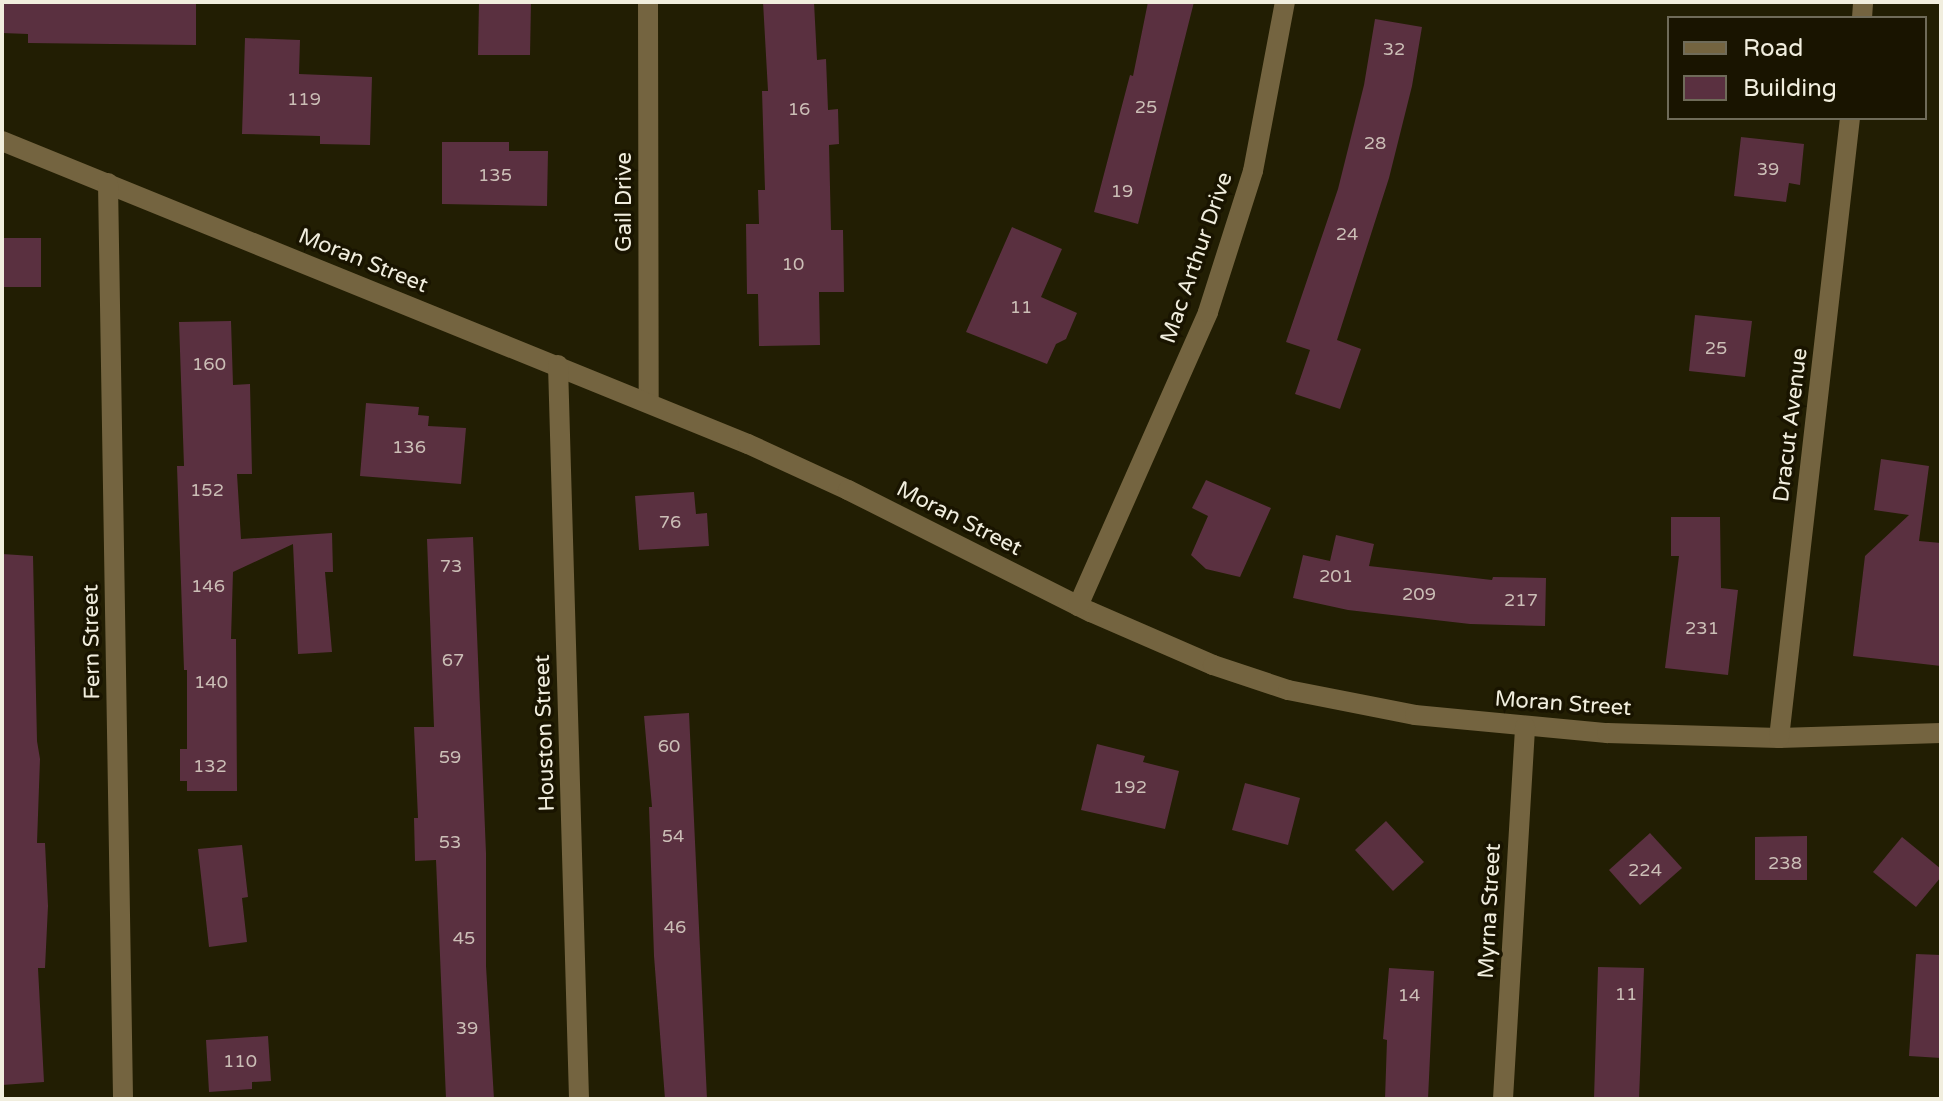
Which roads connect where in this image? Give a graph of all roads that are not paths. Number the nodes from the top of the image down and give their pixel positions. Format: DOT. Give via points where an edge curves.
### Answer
graph roads {
  1 [pos="648,2"];
  2 [pos="1285,2"];
  3 [pos="1850,120"];
  4 [pos="2,141"];
  5 [pos="108,183"];
  6 [pos="558,365"];
  7 [pos="649,402"];
  8 [pos="1078,606"];
  9 [pos="1525,727"];
  10 [pos="1941,733"];
  11 [pos="1779,738"];
  12 [pos="123,1099"];
  13 [pos="579,1099"];
  14 [pos="1503,1099"];
  1 -- 7 [label="street, Gail Drive"];
  2 -- 8 [label="street, Mac Arthur Drive" via="1253,171 1208,312"];
  3 -- 11 [label="street, Dracut Avenue"];
  4 -- 5 [label="street, Moran Street"];
  5 -- 6 [label="street, Moran Street"];
  5 -- 12 [label="street, Fern Street"];
  6 -- 7 [label="street, Moran Street"];
  6 -- 13 [label="street, Houston Street"];
  7 -- 8 [label="street, Moran Street" via="848,490"];
  8 -- 9 [label="street, Moran Street" via="1202,661 1288,690 1367,708"];
  9 -- 11 [label="street, Moran Street"];
  9 -- 14 [label="street, Myrna Street"];
  10 -- 11 [label="street, Moran Street"];
}
